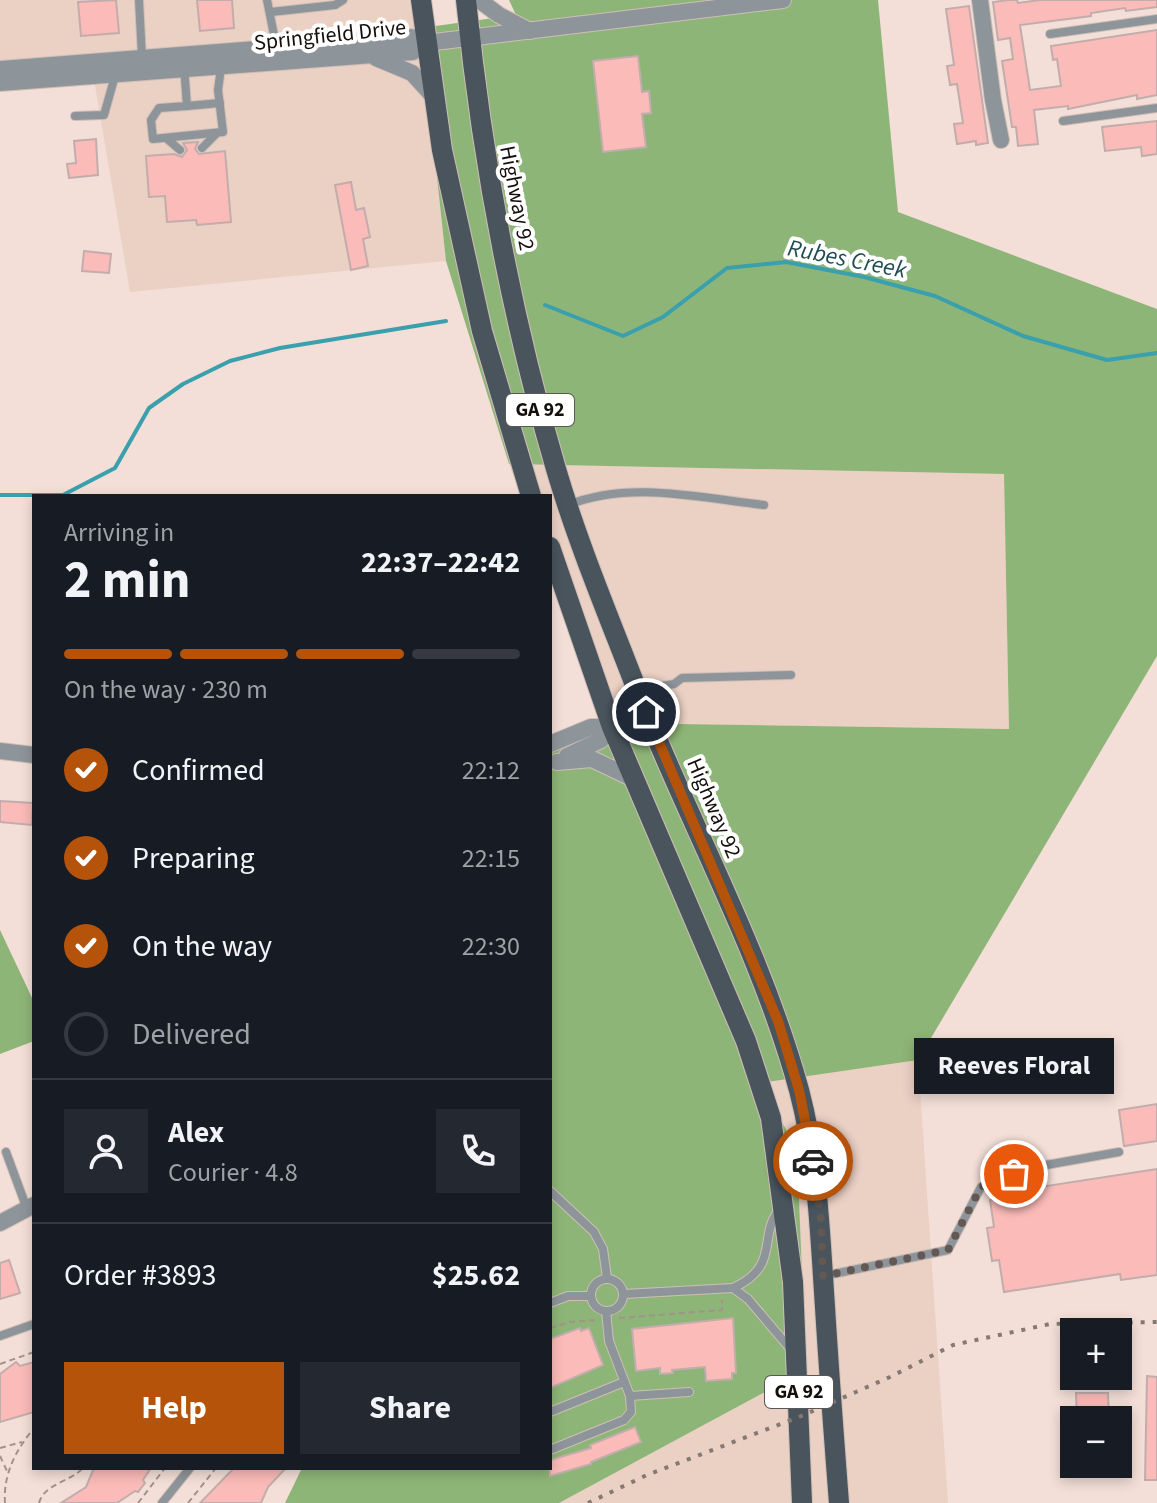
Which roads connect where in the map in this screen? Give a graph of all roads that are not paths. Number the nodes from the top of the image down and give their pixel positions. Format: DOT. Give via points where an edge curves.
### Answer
graph roads {
  1 [pos="139,0"];
  2 [pos="267,0"];
  3 [pos="343,0"];
  4 [pos="421,0"];
  5 [pos="466,0"];
  6 [pos="479,0"];
  7 [pos="783,0"];
  8 [pos="980,0"];
  9 [pos="708,5"];
  10 [pos="271,12"];
  11 [pos="1157,19"];
  12 [pos="530,31"];
  13 [pos="1050,34"];
  14 [pos="470,39"];
  15 [pos="426,43"];
  16 [pos="277,56"];
  17 [pos="366,56"];
  18 [pos="183,64"];
  19 [pos="143,67"];
  20 [pos="221,68"];
  21 [pos="0,69"];
  22 [pos="115,76"];
  23 [pos="0,83"];
  24 [pos="433,96"];
  25 [pos="220,103"];
  26 [pos="187,106"];
  27 [pos="1157,108"];
  28 [pos="75,116"];
  29 [pos="1063,121"];
  30 [pos="217,133"];
  31 [pos="166,138"];
  32 [pos="1001,140"];
  33 [pos="202,148"];
  34 [pos="180,150"];
  35 [pos="530,494"];
  36 [pos="764,505"];
  37 [pos="568,506"];
  38 [pos="552,553"];
  39 [pos="791,675"];
  40 [pos="637,691"];
  41 [pos="646,712"];
  42 [pos="612,727"];
  43 [pos="552,743"];
  44 [pos="0,751"];
  45 [pos="32,755"];
  46 [pos="554,763"];
  47 [pos="634,779"];
  48 [pos="6,1152"];
  49 [pos="1119,1152"];
  50 [pos="552,1193"];
  51 [pos="30,1208"];
  52 [pos="782,1208"];
  53 [pos="0,1223"];
  54 [pos="823,1276"];
  55 [pos="607,1278"];
  56 [pos="793,1282"];
  57 [pos="733,1288"];
  58 [pos="624,1294"];
  59 [pos="591,1296"];
  60 [pos="552,1302"];
  61 [pos="606,1315"];
  62 [pos="32,1325"];
  63 [pos="0,1336"];
  64 [pos="797,1357"];
  65 [pos="624,1382"];
  66 [pos="689,1392"];
  67 [pos="630,1396"];
  68 [pos="552,1411"];
  69 [pos="552,1449"];
  70 [pos="188,1470"];
  71 [pos="162,1503"];
  72 [pos="802,1503"];
  73 [pos="839,1503"];
  1 -- 19 [label="lane"];
  2 -- 10 [label="lane"];
  3 -- 10 [label="lane"];
  4 -- 15 [label="main road, GA 92"];
  5 -- 14 [label="main road, Highway 92 / GA 92"];
  6 -- 12 [label="street"];
  7 -- 9 [label="street"];
  8 -- 32 [label="street"];
  9 -- 12 [label="street"];
  10 -- 16 [label="lane"];
  11 -- 13 [label="lane"];
  12 -- 14 [label="street"];
  14 -- 15 [label="street"];
  14 -- 37 [label="main road, Highway 92 / GA 92" via="483,150 510,290"];
  15 -- 16 [label="street, Springfield Drive" via="411,37"];
  15 -- 17 [label="street, Springfield Drive" via="413,52"];
  15 -- 24 [label="main road, GA 92"];
  16 -- 17 [label="street, Springfield Drive"];
  16 -- 18 [label="street, Springfield Drive"];
  16 -- 20 [label="street, Springfield Drive"];
  17 -- 24 [label="street" via="412,73"];
  18 -- 19 [label="street, Springfield Drive"];
  18 -- 20 [label="street, Springfield Drive"];
  18 -- 26 [label="lane"];
  19 -- 21 [label="street, Springfield Drive"];
  19 -- 22 [label="street, Springfield Drive"];
  20 -- 25 [label="lane"];
  22 -- 23 [label="street, Springfield Drive"];
  22 -- 28 [label="lane" via="104,115"];
  24 -- 35 [label="main road, GA 92" via="482,331"];
  25 -- 26 [label="lane"];
  25 -- 30 [label="lane" via="223,132"];
  26 -- 31 [label="lane" via="159,108 151,120 153,139"];
  27 -- 29 [label="lane"];
  30 -- 31 [label="lane"];
  30 -- 33 [label="lane"];
  31 -- 34 [label="lane"];
  36 -- 37 [label="lane" via="651,492 607,494"];
  37 -- 40 [label="main road, Highway 92 / GA 92"];
  38 -- 42 [label="main road, GA 92"];
  39 -- 40 [label="lane" via="682,678"];
  40 -- 41 [label="main road, Highway 92 / GA 92"];
  41 -- 42 [label="street"];
  41 -- 54 [label="main road, Highway 92 / GA 92" via="778,1021 810,1138"];
  42 -- 43 [label="street" via="591,727"];
  42 -- 46 [label="street" via="601,740"];
  42 -- 47 [label="main road, GA 92"];
  44 -- 45 [label="street"];
  46 -- 47 [label="street" via="592,759"];
  47 -- 52 [label="main road, GA 92" via="758,1071 771,1118"];
  48 -- 51 [label="lane"];
  49 -- 54 [label="lane" via="1046,1165 981,1187 948,1250"];
  50 -- 55 [label="lane" via="594,1232 603,1249"];
  51 -- 53 [label="street"];
  52 -- 56 [label="main road, GA 92"];
  52 -- 57 [label="lane" via="774,1217 756,1274"];
  54 -- 56 [label="main road"];
  54 -- 73 [label="main road, Highway 92 / GA 92"];
  55 -- 58 [label="lane" via="618,1282"];
  55 -- 59 [label="lane" via="593,1286"];
  56 -- 64 [label="main road, GA 92"];
  57 -- 58 [label="lane"];
  57 -- 64 [label="lane"];
  58 -- 61 [label="lane" via="620,1305"];
  59 -- 60 [label="lane"];
  59 -- 61 [label="lane"];
  61 -- 65 [label="lane"];
  62 -- 63 [label="lane"];
  64 -- 72 [label="main road, GA 92"];
  65 -- 67 [label="lane"];
  65 -- 68 [label="lane"];
  66 -- 67 [label="lane"];
  67 -- 69 [label="lane" via="631,1412 624,1420"];
  70 -- 71 [label="lane"];
}
